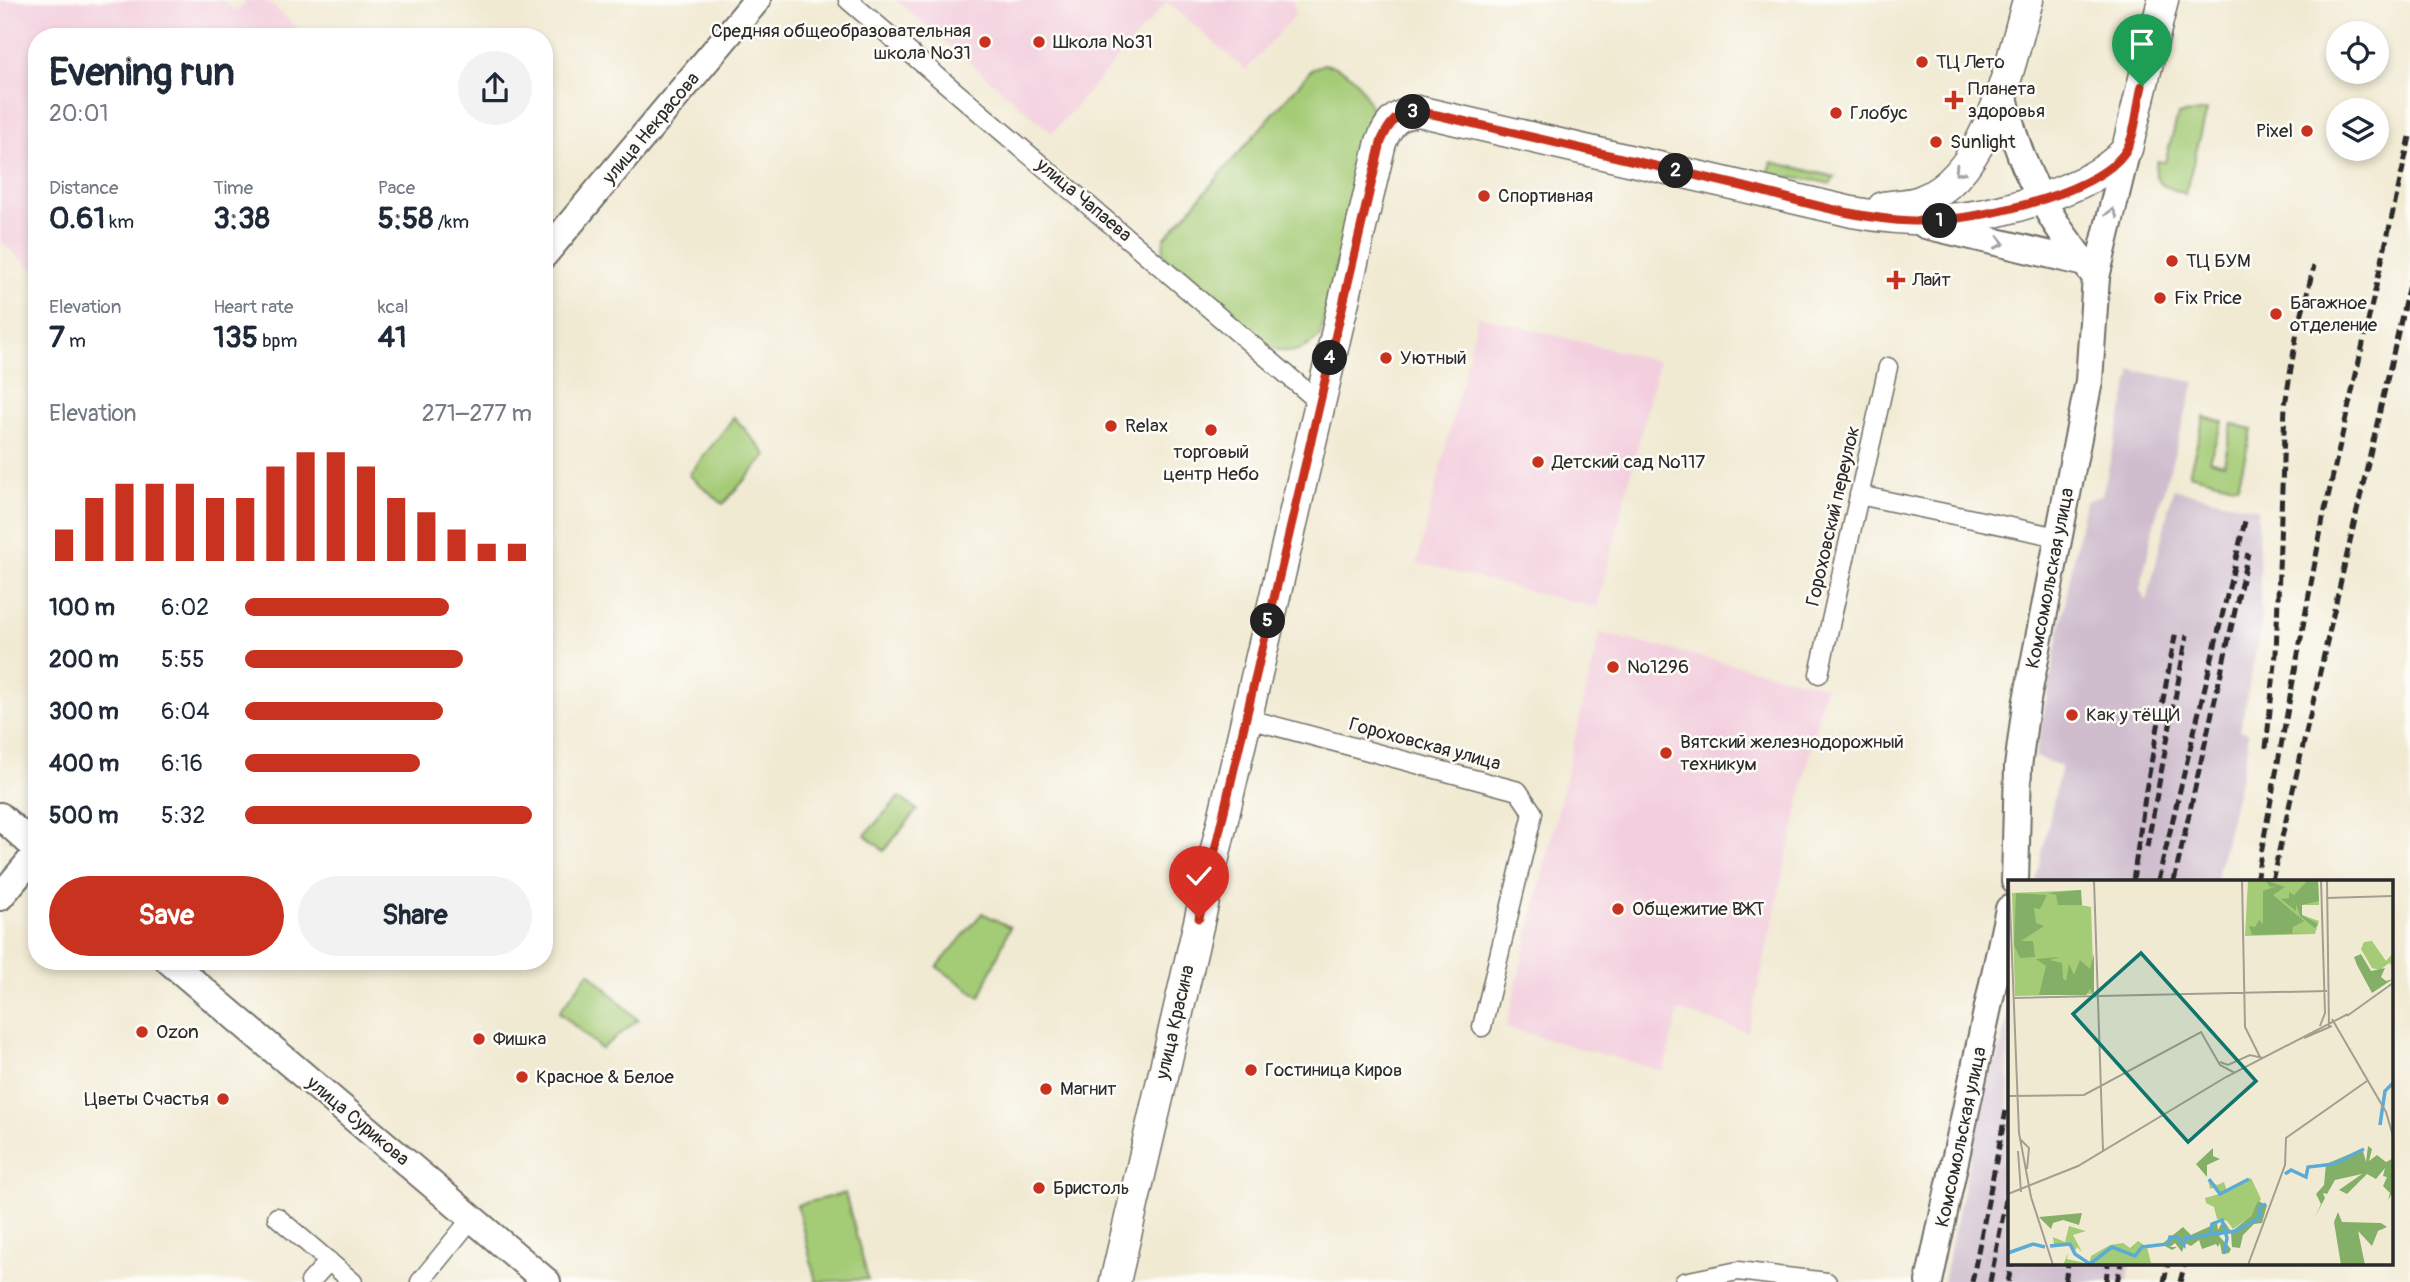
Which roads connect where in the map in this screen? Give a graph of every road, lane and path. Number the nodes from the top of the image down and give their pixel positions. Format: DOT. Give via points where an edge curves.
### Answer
graph roads {
  1 [pos="757,0"];
  2 [pos="848,0"];
  3 [pos="2028,0"];
  4 [pos="2163,0"];
  5 [pos="2003,91"];
  6 [pos="2127,149"];
  7 [pos="2041,199"];
  8 [pos="1852,212"];
  9 [pos="1910,221"];
  10 [pos="553,245"];
  11 [pos="2091,270"];
  12 [pos="1888,367"];
  13 [pos="1319,402"];
  14 [pos="1859,495"];
  15 [pos="2058,537"];
  16 [pos="1819,674"];
  17 [pos="1245,718"];
  18 [pos="0,816"];
  19 [pos="28,842"];
  20 [pos="28,862"];
  21 [pos="2015,880"];
  22 [pos="0,897"];
  23 [pos="2008,914"];
  24 [pos="180,970"];
  25 [pos="1482,1027"];
  26 [pos="277,1217"];
  27 [pos="472,1218"];
  28 [pos="329,1261"];
  29 [pos="310,1282"];
  30 [pos="354,1282"];
  31 [pos="420,1282"];
  32 [pos="547,1282"];
  33 [pos="1115,1282"];
  34 [pos="1684,1282"];
  35 [pos="1827,1282"];
  36 [pos="1928,1282"];
  1 -- 10 [label="main road, улица Некрасова"];
  2 -- 13 [label="street, улица Чапаева"];
  3 -- 5 [label="main road"];
  4 -- 6 [label="main road, Комсомольская улица"];
  5 -- 7 [label="main road" via="2012,139"];
  5 -- 8 [label="main road, one-way" via="1976,149 1939,190 1921,201"];
  6 -- 7 [label="main road" via="2091,178"];
  11 -- 6 [label="main road, Комсомольская улица, one-way"];
  7 -- 9 [label="main road" via="1970,219"];
  7 -- 11 [label="main road"];
  8 -- 9 [label="main road"];
  8 -- 13 [label="main road, улица Красина" via="1437,115 1399,114 1381,142"];
  9 -- 11 [label="main road, one-way"];
  11 -- 15 [label="main road, Комсомольская улица" via="2089,381"];
  12 -- 14 [label="street, Гороховский переулок"];
  13 -- 17 [label="main road, улица Красина"];
  14 -- 15 [label="street"];
  14 -- 16 [label="street, Гороховский переулок"];
  15 -- 21 [label="main road, Комсомольская улица" via="2018,767"];
  17 -- 25 [label="street, Гороховская улица" via="1518,791 1533,813"];
  17 -- 33 [label="main road, улица Красина"];
  18 -- 19 [label="main road"];
  20 -- 22 [label="main road"];
  23 -- 36 [label="main road, Комсомольская улица"];
  24 -- 27 [label="main road, улица Сурикова"];
  26 -- 28 [label="street"];
  27 -- 31 [label="street"];
  27 -- 32 [label="main road, улица Сурикова"];
  28 -- 29 [label="street"];
  28 -- 30 [label="street"];
  34 -- 35 [label="street" via="1738,1271"];
}
